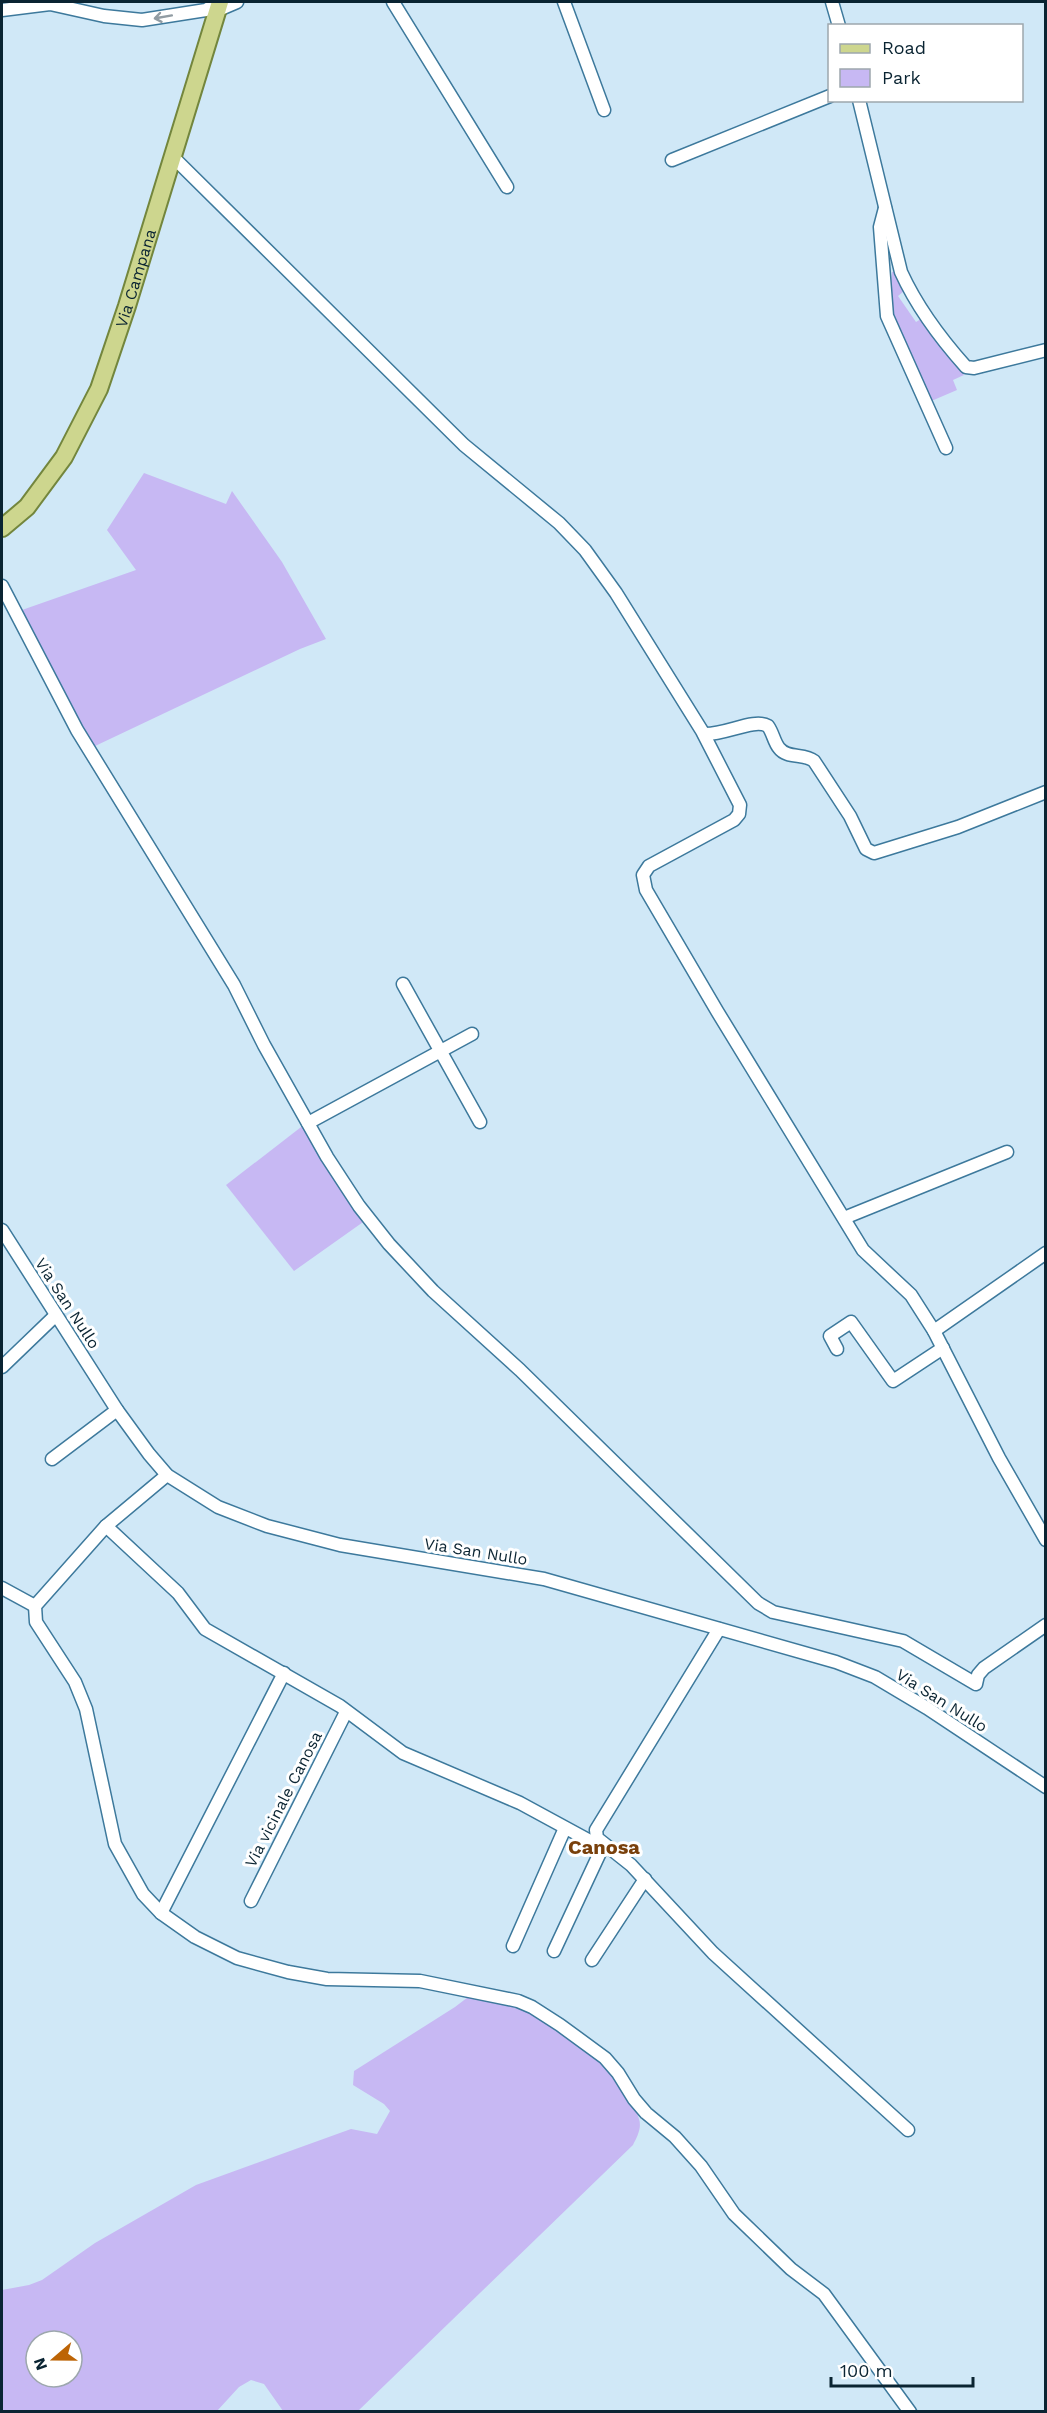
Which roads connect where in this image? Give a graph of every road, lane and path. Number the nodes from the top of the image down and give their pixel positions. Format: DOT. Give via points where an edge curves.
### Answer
graph roads {
  1 [pos="237,2"];
  2 [pos="393,2"];
  3 [pos="564,2"];
  4 [pos="832,2"];
  5 [pos="218,5"];
  6 [pos="2,10"];
  7 [pos="838,24"];
  8 [pos="828,97"];
  9 [pos="860,102"];
  10 [pos="604,110"];
  11 [pos="173,157"];
  12 [pos="672,160"];
  13 [pos="507,187"];
  14 [pos="886,207"];
  15 [pos="1046,350"];
  16 [pos="946,448"];
  17 [pos="2,528"];
  18 [pos="2,586"];
  19 [pos="704,734"];
  20 [pos="1046,792"];
  21 [pos="403,984"];
  22 [pos="472,1034"];
  23 [pos="441,1051"];
  24 [pos="480,1122"];
  25 [pos="308,1123"];
  26 [pos="1007,1152"];
  27 [pos="844,1218"];
  28 [pos="2,1230"];
  29 [pos="1046,1253"];
  30 [pos="56,1315"];
  31 [pos="934,1331"];
  32 [pos="837,1348"];
  33 [pos="943,1348"];
  34 [pos="2,1367"];
  35 [pos="117,1410"];
  36 [pos="51,1459"];
  37 [pos="167,1475"];
  38 [pos="106,1526"];
  39 [pos="1046,1540"];
  40 [pos="2,1588"];
  41 [pos="35,1606"];
  42 [pos="1046,1625"];
  43 [pos="719,1629"];
  44 [pos="284,1673"];
  45 [pos="346,1712"];
  46 [pos="1046,1787"];
  47 [pos="565,1828"];
  48 [pos="604,1844"];
  49 [pos="645,1879"];
  50 [pos="250,1901"];
  51 [pos="161,1913"];
  52 [pos="513,1946"];
  53 [pos="554,1951"];
  54 [pos="592,1960"];
  55 [pos="908,2130"];
  56 [pos="910,2412"];
  1 -- 5 [label="street"];
  2 -- 13 [label="street"];
  3 -- 10 [label="street"];
  4 -- 7 [label="street"];
  5 -- 6 [label="street, one-way" via="142,20 50,4"];
  5 -- 11 [label="main road, Via Campana"];
  8 -- 12 [label="street"];
  9 -- 14 [label="street"];
  11 -- 17 [label="main road, Via Campana" via="99,389 64,457 27,507"];
  11 -- 19 [label="street" via="464,445 585,550"];
  14 -- 15 [label="street" via="901,272 911,295 966,367"];
  14 -- 16 [label="street" via="880,227 887,316"];
  18 -- 25 [label="street" via="76,730 234,985"];
  19 -- 20 [label="street" via="758,722 768,726 780,750 814,761 850,816 866,849 874,853 958,827"];
  19 -- 27 [label="street" via="740,805 739,814 649,866 643,882"];
  21 -- 23 [label="street"];
  22 -- 23 [label="street"];
  23 -- 24 [label="street"];
  23 -- 25 [label="street"];
  25 -- 42 [label="street" via="358,1206 407,1264 577,1424 758,1603 773,1612 903,1641 976,1684 984,1668"];
  26 -- 27 [label="street"];
  27 -- 31 [label="street" via="863,1250 911,1295"];
  28 -- 30 [label="street, Via San Nullo"];
  29 -- 31 [label="street"];
  30 -- 34 [label="street"];
  30 -- 35 [label="street, Via San Nullo"];
  31 -- 33 [label="street"];
  32 -- 33 [label="street" via="830,1336 851,1322 893,1381"];
  33 -- 39 [label="street"];
  35 -- 36 [label="street"];
  35 -- 37 [label="street, Via San Nullo"];
  37 -- 38 [label="street"];
  37 -- 43 [label="street, Via San Nullo" via="218,1507 267,1526 340,1545 544,1579"];
  38 -- 41 [label="street"];
  38 -- 44 [label="street" via="178,1593 205,1629"];
  40 -- 41 [label="street"];
  41 -- 51 [label="street" via="36,1622 75,1682 86,1709 115,1844 143,1894"];
  43 -- 46 [label="street, Via San Nullo" via="875,1677"];
  43 -- 48 [label="street" via="596,1830 597,1838"];
  44 -- 45 [label="street"];
  44 -- 51 [label="street"];
  45 -- 47 [label="street" via="403,1754 520,1803"];
  45 -- 50 [label="street, Via vicinale Canosa"];
  47 -- 48 [label="street"];
  47 -- 52 [label="street"];
  48 -- 49 [label="street"];
  48 -- 53 [label="street"];
  49 -- 54 [label="street"];
  49 -- 55 [label="street" via="713,1953"];
  51 -- 56 [label="street" via="195,1937 237,1958 327,1979 431,1983 518,2001 560,2025 618,2073 634,2100 701,2166 734,2214 757,2238 824,2294"];
}
